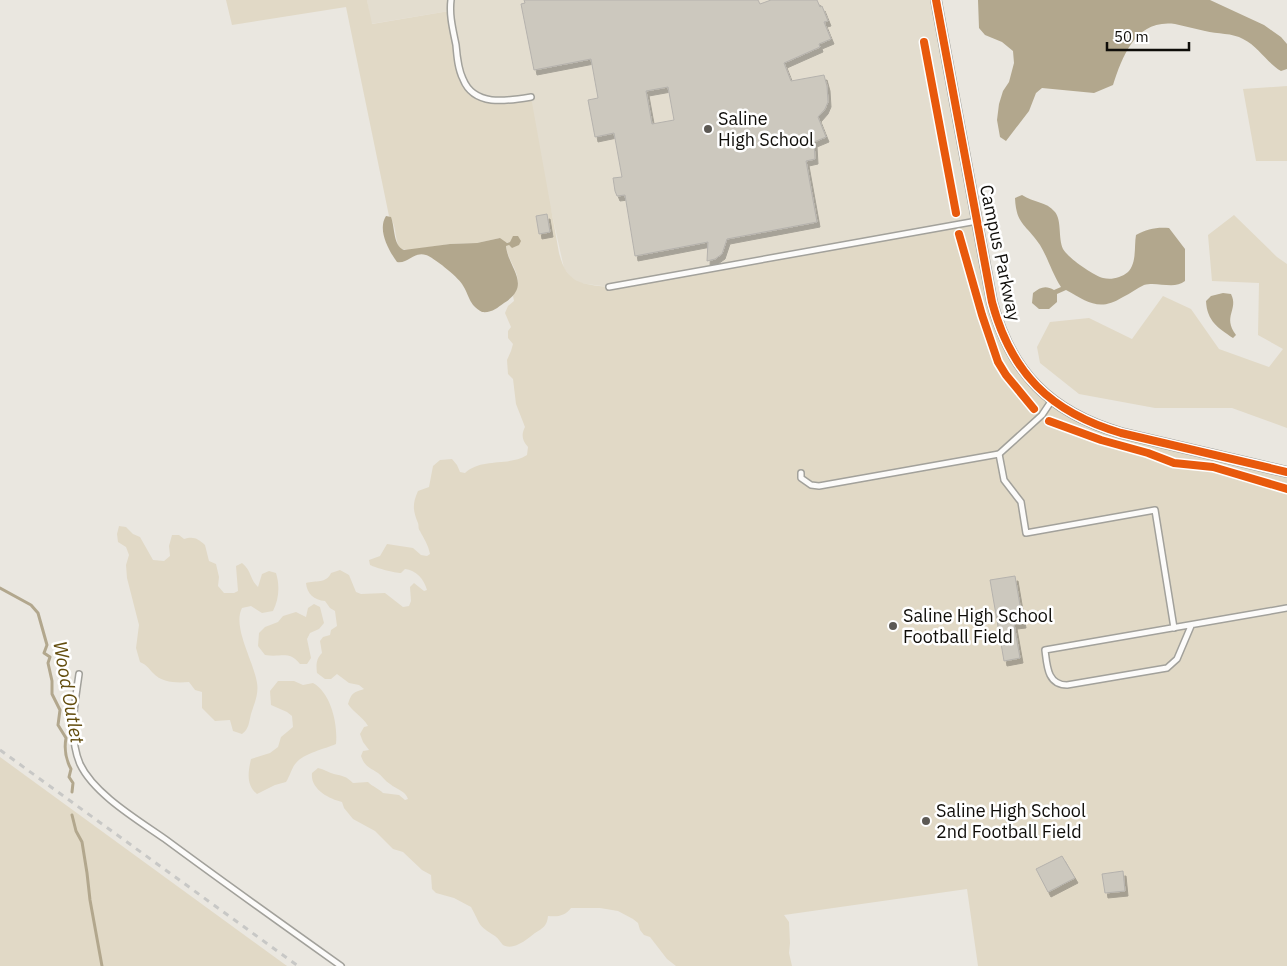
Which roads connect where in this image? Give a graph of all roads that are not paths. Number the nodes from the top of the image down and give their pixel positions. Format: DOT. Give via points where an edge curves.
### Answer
graph roads {
  1 [pos="451,0"];
  2 [pos="936,0"];
  3 [pos="531,97"];
  4 [pos="977,221"];
  5 [pos="609,287"];
  6 [pos="1052,400"];
  7 [pos="999,454"];
  8 [pos="1287,472"];
  9 [pos="801,473"];
  10 [pos="1287,608"];
  11 [pos="1191,626"];
  12 [pos="1174,628"];
  13 [pos="79,674"];
  14 [pos="341,966"];
  1 -- 3 [label="lane" via="449,11 460,71 468,89 491,100"];
  2 -- 4 [label="street, Campus Parkway"];
  4 -- 5 [label="lane"];
  4 -- 6 [label="street, Campus Parkway" via="992,302 1005,342 1026,374"];
  6 -- 7 [label="lane" via="1042,415"];
  6 -- 8 [label="street, Campus Parkway" via="1105,428"];
  7 -- 9 [label="lane" via="819,486 801,478"];
  7 -- 12 [label="lane" via="1004,480 1020,502 1026,533 1155,510"];
  10 -- 11 [label="lane"];
  11 -- 12 [label="lane"];
  11 -- 12 [label="lane" via="1176,659 1167,668 1067,685 1056,683 1050,675 1045,650"];
  13 -- 14 [label="lane" via="72,732 81,765 93,783 181,852"];
}
